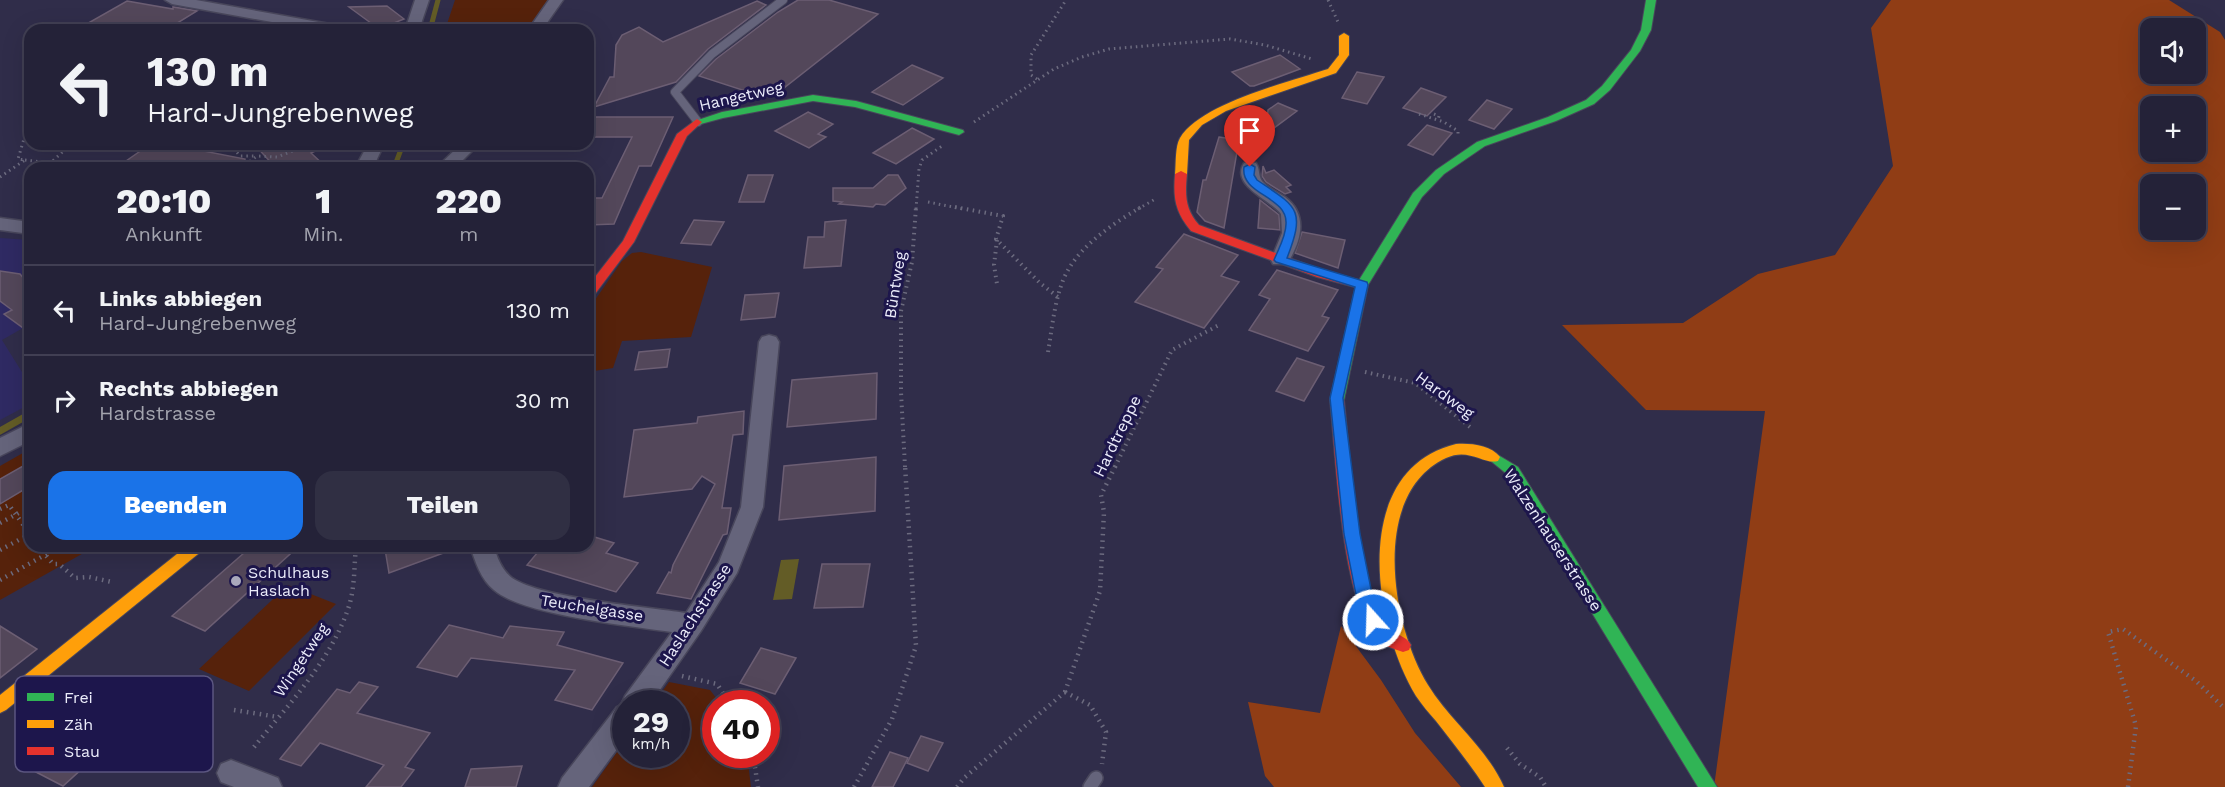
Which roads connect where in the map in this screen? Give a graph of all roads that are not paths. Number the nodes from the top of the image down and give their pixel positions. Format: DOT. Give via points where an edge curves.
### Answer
graph roads {
  1 [pos="172,0"];
  2 [pos="422,0"];
  3 [pos="556,0"];
  4 [pos="783,0"];
  5 [pos="1651,0"];
  6 [pos="307,24"];
  7 [pos="414,24"];
  8 [pos="539,24"];
  9 [pos="1344,36"];
  10 [pos="698,122"];
  11 [pos="959,132"];
  12 [pos="464,150"];
  13 [pos="452,162"];
  14 [pos="1250,167"];
  15 [pos="0,224"];
  16 [pos="24,227"];
  17 [pos="1280,260"];
  18 [pos="1362,285"];
  19 [pos="594,287"];
  20 [pos="769,342"];
  21 [pos="24,434"];
  22 [pos="0,448"];
  23 [pos="191,552"];
  24 [pos="484,552"];
  25 [pos="692,624"];
  26 [pos="1403,645"];
  27 [pos="36,676"];
  28 [pos="644,690"];
  29 [pos="15,693"];
  30 [pos="0,705"];
  31 [pos="612,734"];
  32 [pos="231,772"];
  33 [pos="268,787"];
  34 [pos="572,787"];
  35 [pos="1495,787"];
  36 [pos="1708,787"];
  1 -- 6 [label="street"];
  2 -- 7 [label="street"];
  3 -- 8 [label="street"];
  4 -- 10 [label="lane" via="730,39 675,92"];
  5 -- 18 [label="street" via="1646,30 1606,88 1590,102 1481,144 1440,172 1417,195"];
  9 -- 17 [label="street" via="1344,55 1332,71 1222,109 1198,123 1184,140 1179,187 1182,214 1195,228"];
  10 -- 11 [label="street, Hangetweg" via="771,104 821,98"];
  10 -- 19 [label="street, Hangetweg" via="682,135 628,242"];
  12 -- 13 [label="street"];
  14 -- 17 [label="street" via="1252,182 1283,203 1293,220"];
  15 -- 16 [label="street"];
  17 -- 18 [label="street"];
  18 -- 26 [label="street" via="1337,398 1352,534 1366,605 1381,634"];
  20 -- 25 [label="street, Haslachstrasse" via="752,507 729,566"];
  21 -- 22 [label="street"];
  23 -- 27 [label="street"];
  24 -- 25 [label="street, Teuchelgasse" via="486,562 504,586 531,598"];
  25 -- 28 [label="street, Haslachstrasse"];
  26 -- 35 [label="street, Walzenhauserstrasse" via="1419,686"];
  26 -- 36 [label="street, Walzenhauserstrasse" via="1389,597 1387,545 1398,500 1418,469 1437,456 1462,447 1488,452 1513,471"];
  29 -- 30 [label="street"];
  31 -- 34 [label="street"];
  32 -- 33 [label="street"];
}
